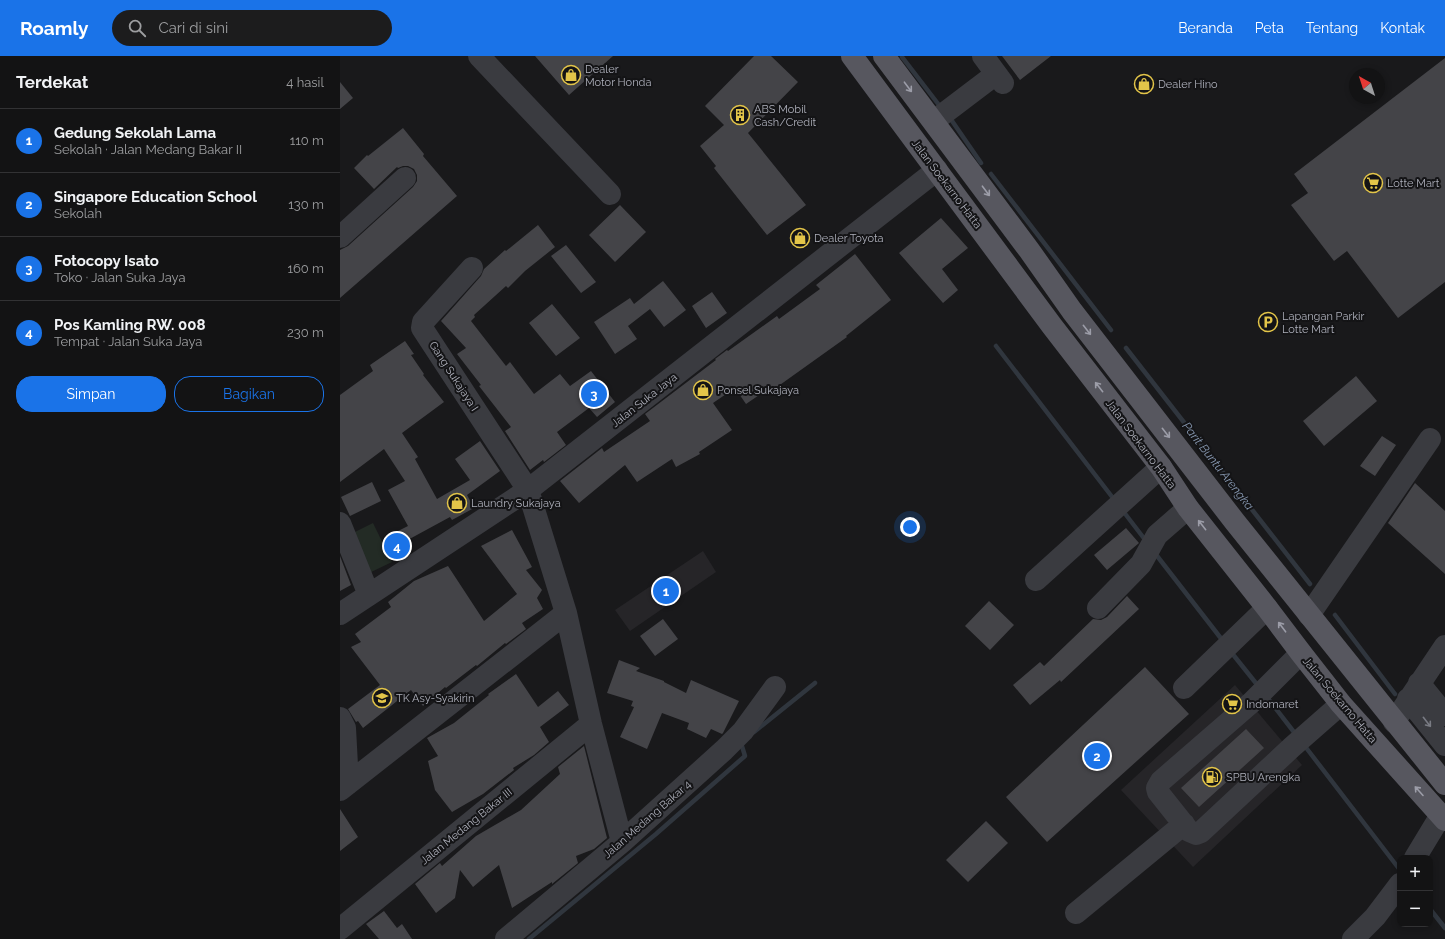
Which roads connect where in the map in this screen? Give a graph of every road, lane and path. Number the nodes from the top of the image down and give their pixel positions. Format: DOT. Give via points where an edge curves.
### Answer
graph roads {
  1 [pos="479,56"];
  2 [pos="852,56"];
  3 [pos="983,56"];
  4 [pos="887,57"];
  5 [pos="934,121"];
  6 [pos="937,170"];
  7 [pos="405,178"];
  8 [pos="610,194"];
  9 [pos="340,237"];
  10 [pos="472,268"];
  11 [pos="1072,311"];
  12 [pos="1052,326"];
  13 [pos="1430,439"];
  14 [pos="1161,467"];
  15 [pos="528,490"];
  16 [pos="1188,508"];
  17 [pos="340,523"];
  18 [pos="1036,580"];
  19 [pos="369,595"];
  20 [pos="1098,608"];
  21 [pos="1267,608"];
  22 [pos="566,613"];
  23 [pos="340,614"];
  24 [pos="1309,615"];
  25 [pos="1445,646"];
  26 [pos="1301,653"];
  27 [pos="775,687"];
  28 [pos="1184,688"];
  29 [pos="1414,691"];
  30 [pos="1341,704"];
  31 [pos="1445,716"];
  32 [pos="340,718"];
  33 [pos="1394,722"];
  34 [pos="591,724"];
  35 [pos="1445,745"];
  36 [pos="1445,784"];
  37 [pos="344,787"];
  38 [pos="1443,818"];
  39 [pos="1184,824"];
  40 [pos="622,842"];
  41 [pos="1417,855"];
  42 [pos="1397,888"];
  43 [pos="1076,913"];
  44 [pos="340,929"];
  45 [pos="506,939"];
  46 [pos="1353,939"];
  1 -- 8 [label="street"];
  2 -- 6 [label="main road, Jalan Soekarno Hatta"];
  3 -- 5 [label="street" via="999,79"];
  4 -- 5 [label="main road, one-way"];
  5 -- 11 [label="main road, one-way"];
  6 -- 12 [label="main road, Jalan Soekarno Hatta"];
  6 -- 15 [label="street, Jalan Suka Jaya"];
  7 -- 9 [label="street"];
  10 -- 15 [label="street, Gang Sukajaya I" via="423,322 422,328"];
  11 -- 12 [label="main road"];
  11 -- 24 [label="main road, one-way"];
  14 -- 12 [label="main road, Jalan Soekarno Hatta, one-way"];
  13 -- 24 [label="street"];
  14 -- 16 [label="main road, Jalan Soekarno Hatta"];
  14 -- 18 [label="street"];
  15 -- 19 [label="street, Jalan Suka Jaya"];
  15 -- 22 [label="street, Gang Sukajaya I"];
  16 -- 20 [label="street" via="1157,535 1141,564"];
  21 -- 16 [label="main road, Jalan Soekarno Hatta, one-way"];
  17 -- 19 [label="street"];
  19 -- 23 [label="street, Jalan Suka Jaya"];
  26 -- 21 [label="main road, Jalan Soekarno Hatta, one-way"];
  21 -- 28 [label="street"];
  22 -- 34 [label="street, Gang Sukajaya I"];
  22 -- 37 [label="street"];
  24 -- 33 [label="main road"];
  25 -- 29 [label="street"];
  26 -- 30 [label="main road, Jalan Soekarno Hatta"];
  26 -- 39 [label="street" via="1252,702 1159,785 1158,792"];
  27 -- 40 [label="street, Jalan Medang Bakar 4" via="743,730 724,750"];
  29 -- 31 [label="street"];
  29 -- 33 [label="street"];
  29 -- 35 [label="street, one-way"];
  38 -- 30 [label="main road, Jalan Soekarno Hatta, one-way"];
  30 -- 39 [label="street" via="1201,832 1192,833"];
  32 -- 37 [label="street" via="345,728"];
  33 -- 36 [label="main road"];
  34 -- 40 [label="street, Gang Sukajaya I"];
  34 -- 44 [label="street, Jalan Medang Bakar III"];
  38 -- 41 [label="street"];
  39 -- 43 [label="street"];
  40 -- 45 [label="street, Jalan Medang Bakar 4"];
  42 -- 46 [label="street" via="1375,917"];
}
